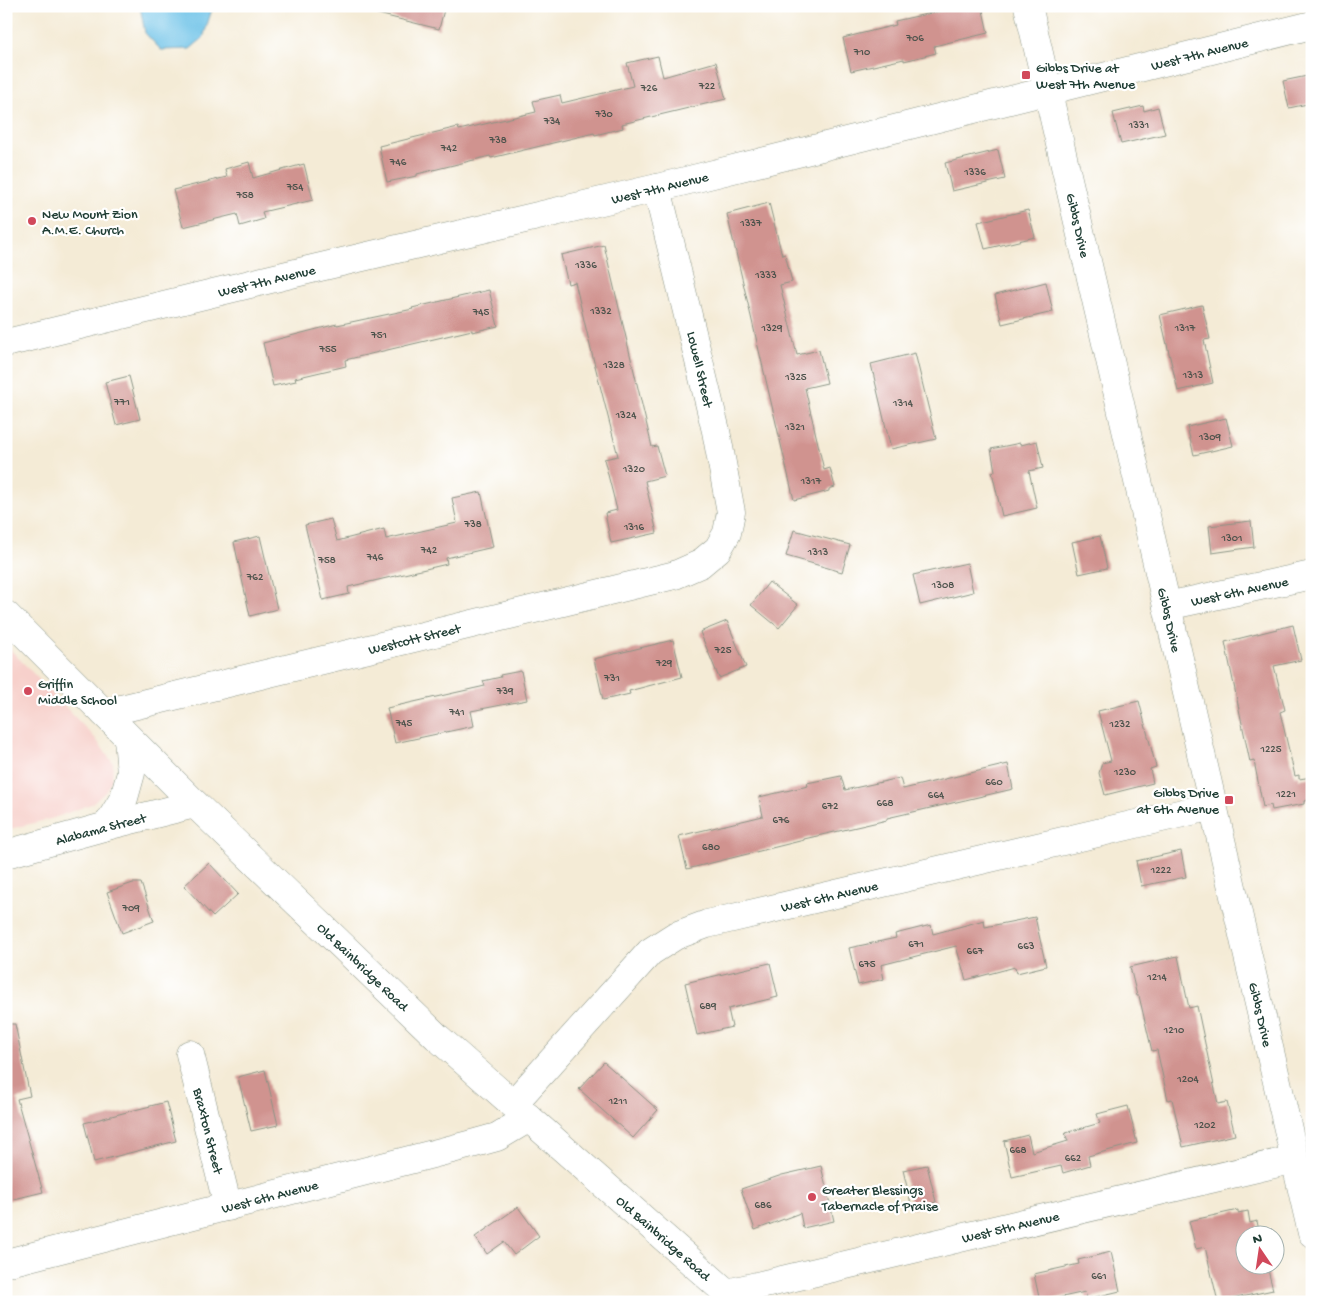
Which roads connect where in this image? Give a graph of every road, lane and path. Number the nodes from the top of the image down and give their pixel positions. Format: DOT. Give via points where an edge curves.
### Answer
graph roads {
  1 [pos="1028,6"];
  2 [pos="1312,25"];
  3 [pos="1047,90"];
  4 [pos="657,188"];
  5 [pos="6,344"];
  6 [pos="718,549"];
  7 [pos="1312,575"];
  8 [pos="1167,606"];
  9 [pos="6,614"];
  10 [pos="104,713"];
  11 [pos="128,738"];
  12 [pos="195,804"];
  13 [pos="1213,806"];
  14 [pos="106,826"];
  15 [pos="6,854"];
  16 [pos="190,1054"];
  17 [pos="521,1111"];
  18 [pos="1295,1159"];
  19 [pos="228,1207"];
  20 [pos="1312,1233"];
  21 [pos="6,1263"];
  22 [pos="732,1297"];
  1 -- 3 [label="street, Gibbs Drive"];
  2 -- 3 [label="street, West 7th Avenue"];
  3 -- 4 [label="street, West 7th Avenue"];
  3 -- 8 [label="street, Gibbs Drive"];
  4 -- 5 [label="street, West 7th Avenue"];
  4 -- 6 [label="street, Lowell Street" via="716,431 731,512 728,533"];
  6 -- 10 [label="street, Westcott Street" via="700,564 675,575"];
  7 -- 8 [label="street, West 6th Avenue"];
  8 -- 13 [label="street, Gibbs Drive"];
  9 -- 10 [label="street, Old Bainbridge Road"];
  10 -- 11 [label="street, Old Bainbridge Road"];
  11 -- 12 [label="street, Old Bainbridge Road"];
  11 -- 14 [label="street" via="131,773 124,798"];
  12 -- 14 [label="street, Alabama Street"];
  12 -- 17 [label="street, Old Bainbridge Road" via="436,1037"];
  13 -- 17 [label="street, West 6th Avenue" via="708,924 675,936 650,952"];
  13 -- 18 [label="street, Gibbs Drive"];
  14 -- 15 [label="street, Alabama Street"];
  16 -- 19 [label="street, Braxton Street"];
  17 -- 19 [label="street, West 6th Avenue" via="497,1137"];
  17 -- 22 [label="street, Old Bainbridge Road"];
  18 -- 20 [label="street, Gibbs Drive"];
  18 -- 22 [label="street, West 5th Avenue"];
  19 -- 21 [label="street, West 6th Avenue"];
}
